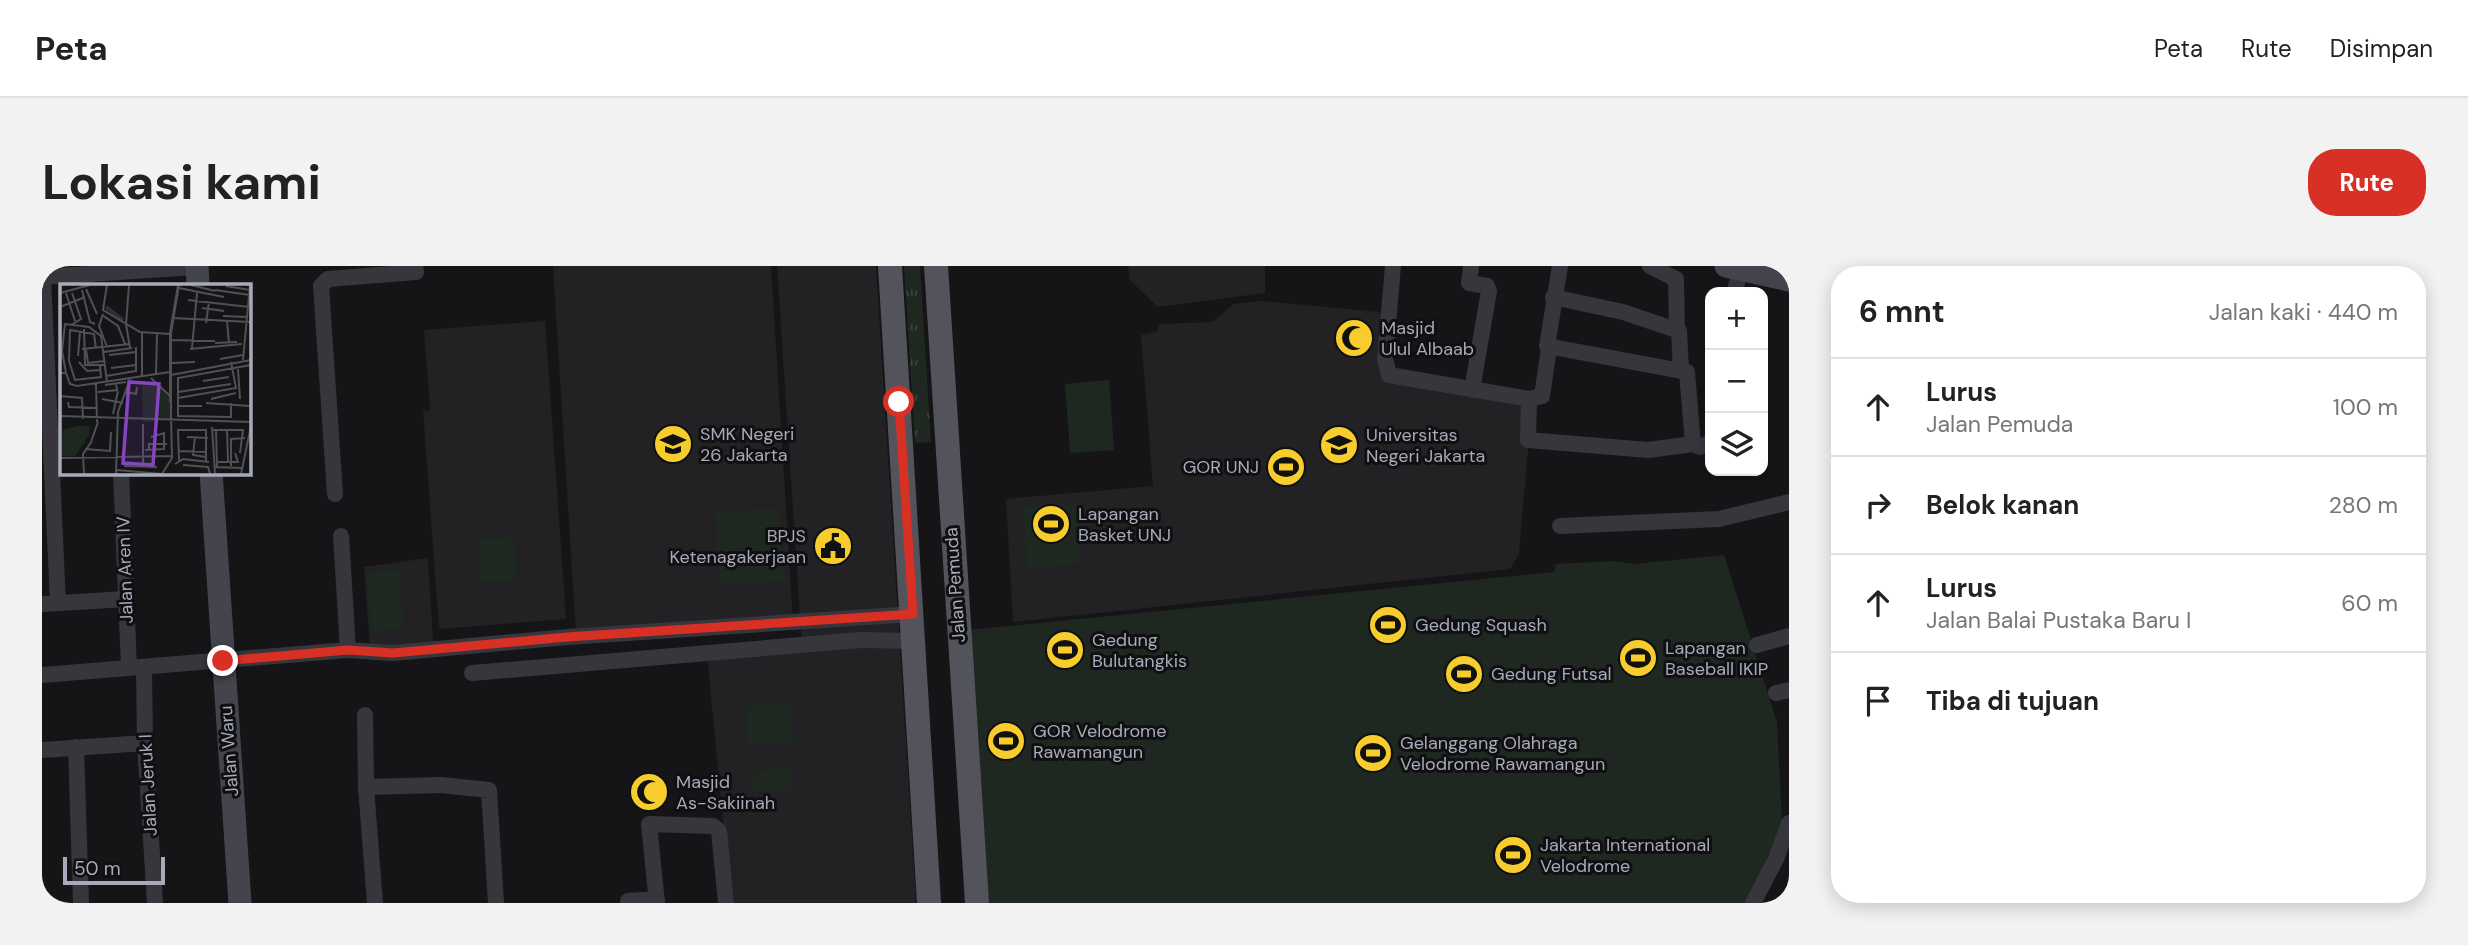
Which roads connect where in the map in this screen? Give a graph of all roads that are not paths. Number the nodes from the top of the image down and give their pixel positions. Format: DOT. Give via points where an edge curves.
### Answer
graph roads {
  1 [pos="415,266"];
  2 [pos="890,266"];
  3 [pos="936,266"];
  4 [pos="1393,266"];
  5 [pos="1471,266"];
  6 [pos="1560,266"];
  7 [pos="1650,266"];
  8 [pos="197,273"];
  9 [pos="1734,276"];
  10 [pos="42,277"];
  11 [pos="113,279"];
  12 [pos="1789,280"];
  13 [pos="1553,297"];
  14 [pos="1677,331"];
  15 [pos="1549,348"];
  16 [pos="1681,370"];
  17 [pos="1472,390"];
  18 [pos="1529,399"];
  19 [pos="1693,444"];
  20 [pos="1705,445"];
  21 [pos="121,474"];
  22 [pos="211,474"];
  23 [pos="335,495"];
  24 [pos="1789,502"];
  25 [pos="1560,526"];
  26 [pos="341,536"];
  27 [pos="126,599"];
  28 [pos="50,604"];
  29 [pos="913,614"];
  30 [pos="869,616"];
  31 [pos="1789,636"];
  32 [pos="567,637"];
  33 [pos="871,639"];
  34 [pos="914,641"];
  35 [pos="1757,645"];
  36 [pos="348,650"];
  37 [pos="223,661"];
  38 [pos="572,663"];
  39 [pos="136,668"];
  40 [pos="472,673"];
  41 [pos="42,675"];
  42 [pos="365,715"];
  43 [pos="145,743"];
  44 [pos="76,747"];
  45 [pos="42,750"];
  46 [pos="366,787"];
  47 [pos="1789,823"];
  48 [pos="628,901"];
  49 [pos="657,901"];
  50 [pos="81,903"];
  51 [pos="155,903"];
  52 [pos="240,903"];
  53 [pos="375,903"];
  54 [pos="496,903"];
  55 [pos="726,903"];
  56 [pos="929,903"];
  57 [pos="976,903"];
  58 [pos="1754,903"];
  1 -- 23 [label="street" via="416,272 327,279 321,286"];
  2 -- 29 [label="main road"];
  3 -- 57 [label="main road, Jalan Pemuda"];
  4 -- 17 [label="street" via="1385,359 1389,375"];
  5 -- 17 [label="street" via="1469,283 1487,286 1489,291"];
  6 -- 13 [label="street"];
  7 -- 14 [label="street" via="1676,279"];
  8 -- 11 [label="street"];
  9 -- 12 [label="street"];
  10 -- 11 [label="street"];
  10 -- 28 [label="street"];
  13 -- 14 [label="street" via="1623,312"];
  13 -- 15 [label="street" via="1546,339"];
  14 -- 16 [label="street" via="1682,336"];
  15 -- 16 [label="street"];
  15 -- 18 [label="street" via="1542,396"];
  16 -- 19 [label="street" via="1689,375"];
  17 -- 18 [label="street"];
  18 -- 19 [label="street" via="1528,440 1648,450"];
  19 -- 20 [label="street"];
  21 -- 27 [label="street, Jalan Aren IV"];
  22 -- 37 [label="street, Jalan Waru"];
  24 -- 25 [label="street" via="1719,519"];
  26 -- 36 [label="street"];
  27 -- 28 [label="street"];
  27 -- 39 [label="street, Jalan Aren IV"];
  29 -- 30 [label="street"];
  29 -- 34 [label="main road"];
  30 -- 32 [label="street"];
  30 -- 33 [label="street"];
  31 -- 35 [label="street"];
  32 -- 36 [label="street" via="393,653"];
  32 -- 38 [label="street"];
  33 -- 34 [label="street"];
  33 -- 38 [label="street"];
  34 -- 56 [label="main road"];
  36 -- 37 [label="street"];
  37 -- 39 [label="street"];
  37 -- 52 [label="street, Jalan Waru"];
  38 -- 40 [label="street"];
  39 -- 41 [label="street"];
  39 -- 43 [label="street, Jalan Jeruk I"];
  42 -- 46 [label="street"];
  43 -- 44 [label="street"];
  43 -- 51 [label="street, Jalan Jeruk I"];
  44 -- 45 [label="street"];
  44 -- 50 [label="street"];
  46 -- 53 [label="street"];
  46 -- 54 [label="street" via="441,785 489,790"];
  47 -- 58 [label="street"];
  48 -- 49 [label="street"];
  49 -- 55 [label="street" via="649,824 713,826 719,831"];
}
